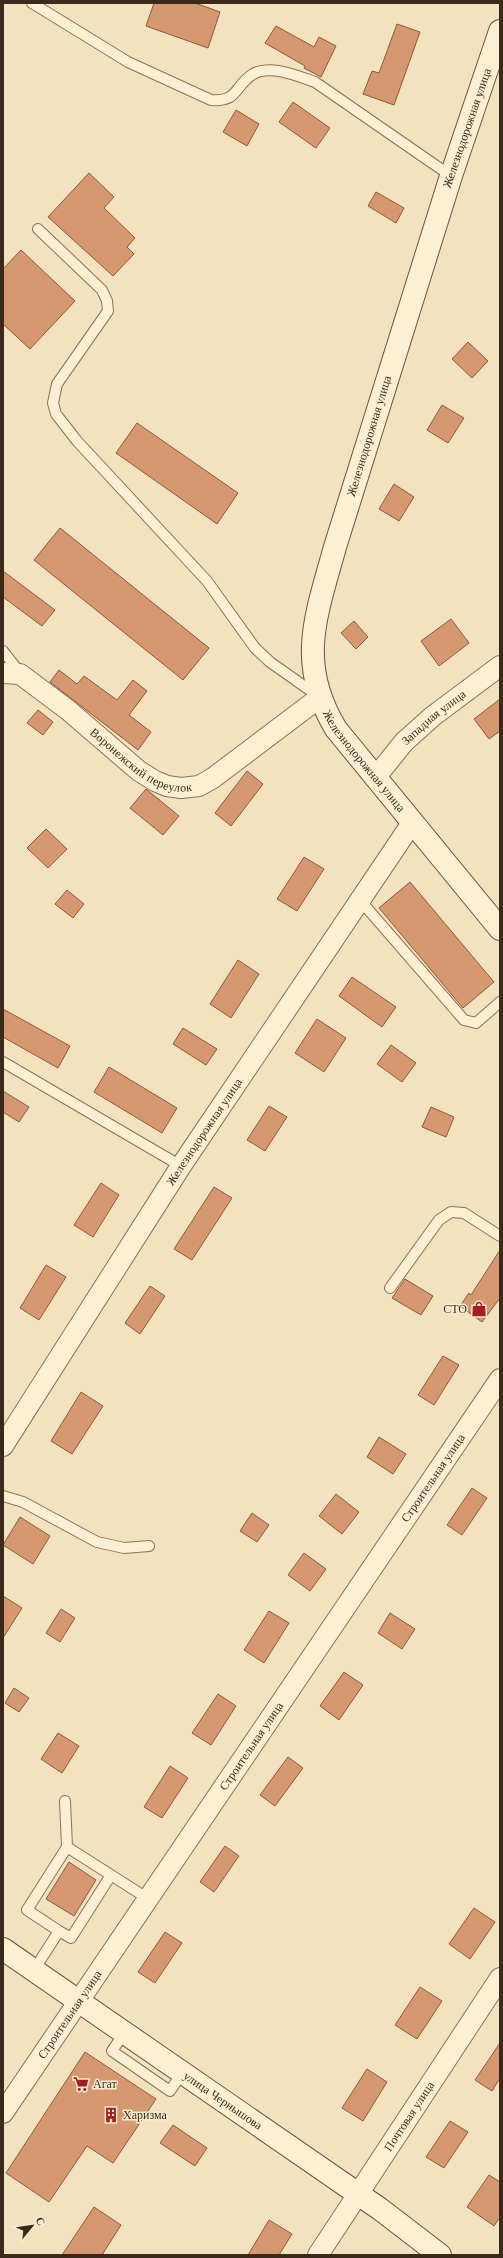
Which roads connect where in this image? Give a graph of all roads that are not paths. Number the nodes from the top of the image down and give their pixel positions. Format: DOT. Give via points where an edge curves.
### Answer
graph roads {
  1 [pos="32,3"];
  2 [pos="500,31"];
  3 [pos="451,176"];
  4 [pos="38,229"];
  5 [pos="3,651"];
  6 [pos="500,666"];
  7 [pos="12,673"];
  8 [pos="319,698"];
  9 [pos="375,778"];
  10 [pos="412,822"];
  11 [pos="359,900"];
  12 [pos="500,929"];
  13 [pos="500,1002"];
  14 [pos="3,1062"];
  15 [pos="181,1166"];
  16 [pos="500,1236"];
  17 [pos="390,1288"];
  18 [pos="500,1380"];
  19 [pos="3,1446"];
  20 [pos="3,1496"];
  21 [pos="149,1546"];
  22 [pos="65,1801"];
  23 [pos="68,1847"];
  24 [pos="111,1875"];
  25 [pos="147,1898"];
  26 [pos="59,1931"];
  27 [pos="3,1949"];
  28 [pos="34,1970"];
  29 [pos="500,1978"];
  30 [pos="80,2001"];
  31 [pos="3,2113"];
  32 [pos="359,2195"];
  33 [pos="318,2255"];
  34 [pos="440,2255"];
  1 -- 3 [label="lane" via="128,62 211,100 222,101 232,97 246,79 254,73 267,70 295,74 315,82"];
  2 -- 3 [label="main road, Железнодорожная улица"];
  3 -- 8 [label="main road, Железнодорожная улица" via="322,592 314,629 313,649 314,675"];
  4 -- 8 [label="lane" via="102,290 108,311 57,384 53,403 56,414 77,441 207,582 255,648"];
  5 -- 7 [label="lane"];
  6 -- 9 [label="street, Западная улица" via="432,716 404,742"];
  7 -- 8 [label="street, Воронежский переулок" via="68,710 139,771 167,786 181,788 199,786 213,778"];
  8 -- 9 [label="main road, Железнодорожная улица" via="336,729"];
  9 -- 10 [label="main road, Железнодорожная улица"];
  10 -- 11 [label="street, Железнодорожная улица"];
  10 -- 12 [label="main road, Железнодорожная улица"];
  11 -- 13 [label="lane" via="464,1020 476,1023"];
  11 -- 15 [label="street, Железнодорожная улица"];
  14 -- 15 [label="lane"];
  15 -- 19 [label="street, Железнодорожная улица"];
  16 -- 17 [label="lane" via="464,1213 451,1212 439,1220"];
  18 -- 25 [label="street, Строительная улица" via="260,1736"];
  20 -- 21 [label="lane" via="23,1502 97,1542 124,1548"];
  22 -- 23 [label="lane"];
  23 -- 24 [label="lane"];
  23 -- 26 [label="lane" via="27,1910"];
  24 -- 25 [label="lane"];
  24 -- 26 [label="lane" via="71,1938"];
  25 -- 30 [label="street, Строительная улица"];
  26 -- 28 [label="lane"];
  27 -- 28 [label="main road, улица Чернышова"];
  28 -- 30 [label="main road, улица Чернышова"];
  29 -- 32 [label="street, Почтовая улица"];
  30 -- 31 [label="street, Строительная улица"];
  30 -- 32 [label="main road, улица Чернышова"];
  32 -- 33 [label="street, Почтовая улица"];
  32 -- 34 [label="main road, улица Чернышова"];
}
